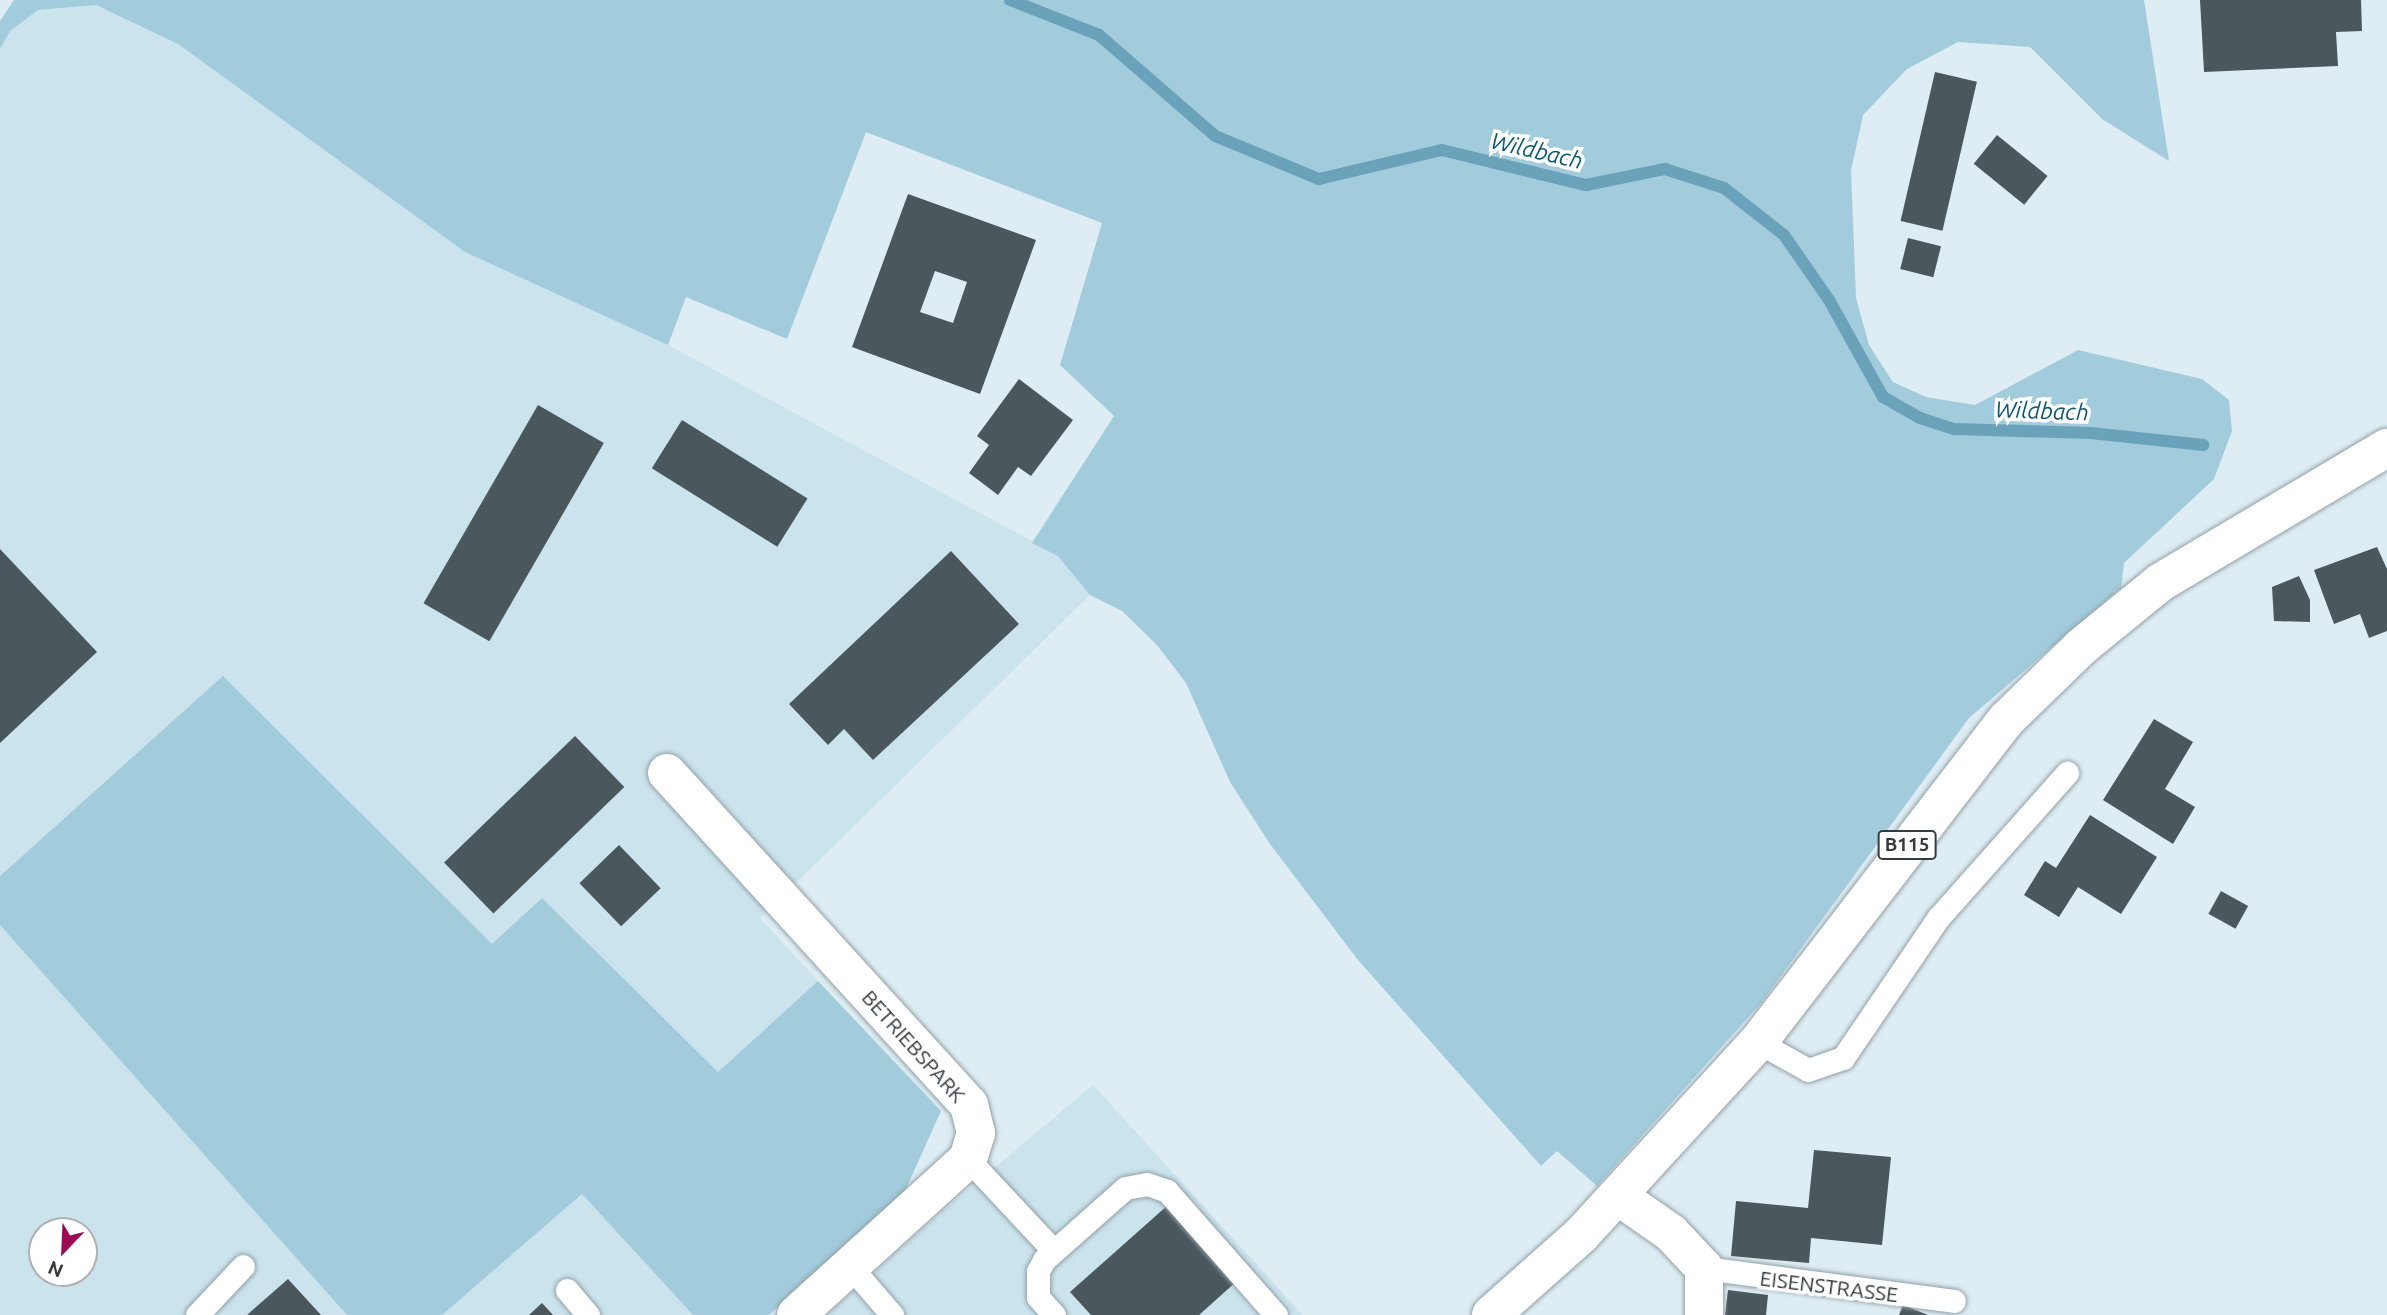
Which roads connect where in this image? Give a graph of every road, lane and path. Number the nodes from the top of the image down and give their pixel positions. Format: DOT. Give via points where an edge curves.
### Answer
graph roads {
  1 [pos="2387,448"];
  2 [pos="667,773"];
  3 [pos="2067,773"];
  4 [pos="1758,1042"];
  5 [pos="968,1159"];
  6 [pos="1618,1196"];
  7 [pos="1053,1250"];
  8 [pos="243,1266"];
  9 [pos="850,1266"];
  10 [pos="1704,1268"];
  11 [pos="567,1290"];
  12 [pos="1954,1301"];
  13 [pos="197,1315"];
  14 [pos="588,1315"];
  15 [pos="796,1315"];
  16 [pos="892,1315"];
  17 [pos="1054,1315"];
  18 [pos="1276,1315"];
  19 [pos="1491,1315"];
  20 [pos="1704,1315"];
  1 -- 4 [label="main road, B115" via="2161,582 2081,648 2006,720"];
  2 -- 5 [label="main road, BETRIEBSPARK" via="968,1105 976,1133"];
  3 -- 4 [label="lane" via="1939,917 1843,1058 1808,1070"];
  4 -- 6 [label="main road, B115"];
  5 -- 7 [label="lane"];
  5 -- 9 [label="main road"];
  6 -- 10 [label="main road" via="1671,1233"];
  6 -- 19 [label="main road, B115"];
  7 -- 17 [label="lane" via="1038,1271 1036,1285 1038,1297"];
  7 -- 18 [label="lane" via="1125,1188 1159,1187"];
  8 -- 13 [label="lane"];
  9 -- 15 [label="main road"];
  9 -- 16 [label="lane"];
  10 -- 12 [label="lane, EISENSTRASSE"];
  10 -- 20 [label="main road"];
  11 -- 14 [label="lane"];
}
